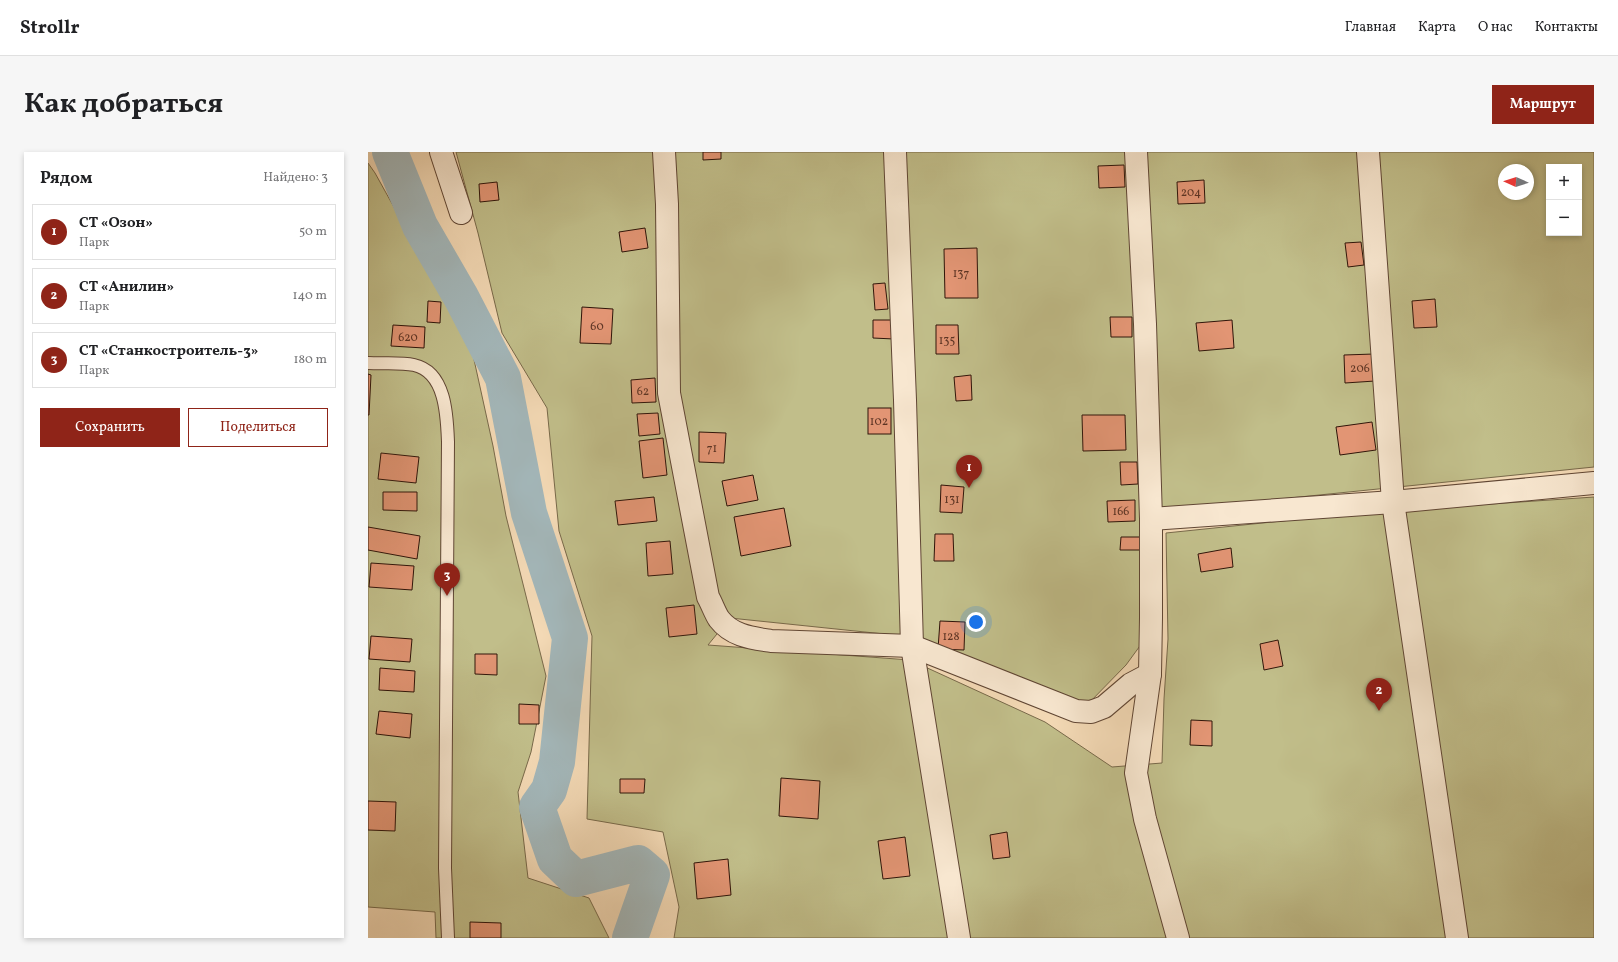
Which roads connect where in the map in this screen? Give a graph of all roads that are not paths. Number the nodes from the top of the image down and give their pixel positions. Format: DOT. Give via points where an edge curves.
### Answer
graph roads {
  1 [pos="441,152"];
  2 [pos="664,152"];
  3 [pos="895,152"];
  4 [pos="1136,152"];
  5 [pos="1368,152"];
  6 [pos="460,213"];
  7 [pos="368,363"];
  8 [pos="1594,483"];
  9 [pos="1393,502"];
  10 [pos="1151,519"];
  11 [pos="912,646"];
  12 [pos="1150,674"];
  13 [pos="448,938"];
  14 [pos="959,938"];
  15 [pos="1178,938"];
  16 [pos="1457,938"];
  1 -- 6 [label="street"];
  2 -- 11 [label="street" via="669,393 708,597 719,619 733,631 770,641"];
  3 -- 11 [label="street"];
  4 -- 10 [label="street"];
  5 -- 9 [label="street"];
  7 -- 13 [label="lane" via="415,365 429,372 439,386 447,411 445,868"];
  8 -- 9 [label="street"];
  9 -- 10 [label="street"];
  9 -- 16 [label="street"];
  10 -- 12 [label="street"];
  11 -- 12 [label="street" via="1076,711 1091,712 1104,707 1131,684"];
  11 -- 14 [label="street"];
  12 -- 15 [label="street" via="1136,773 1144,819"];
}
